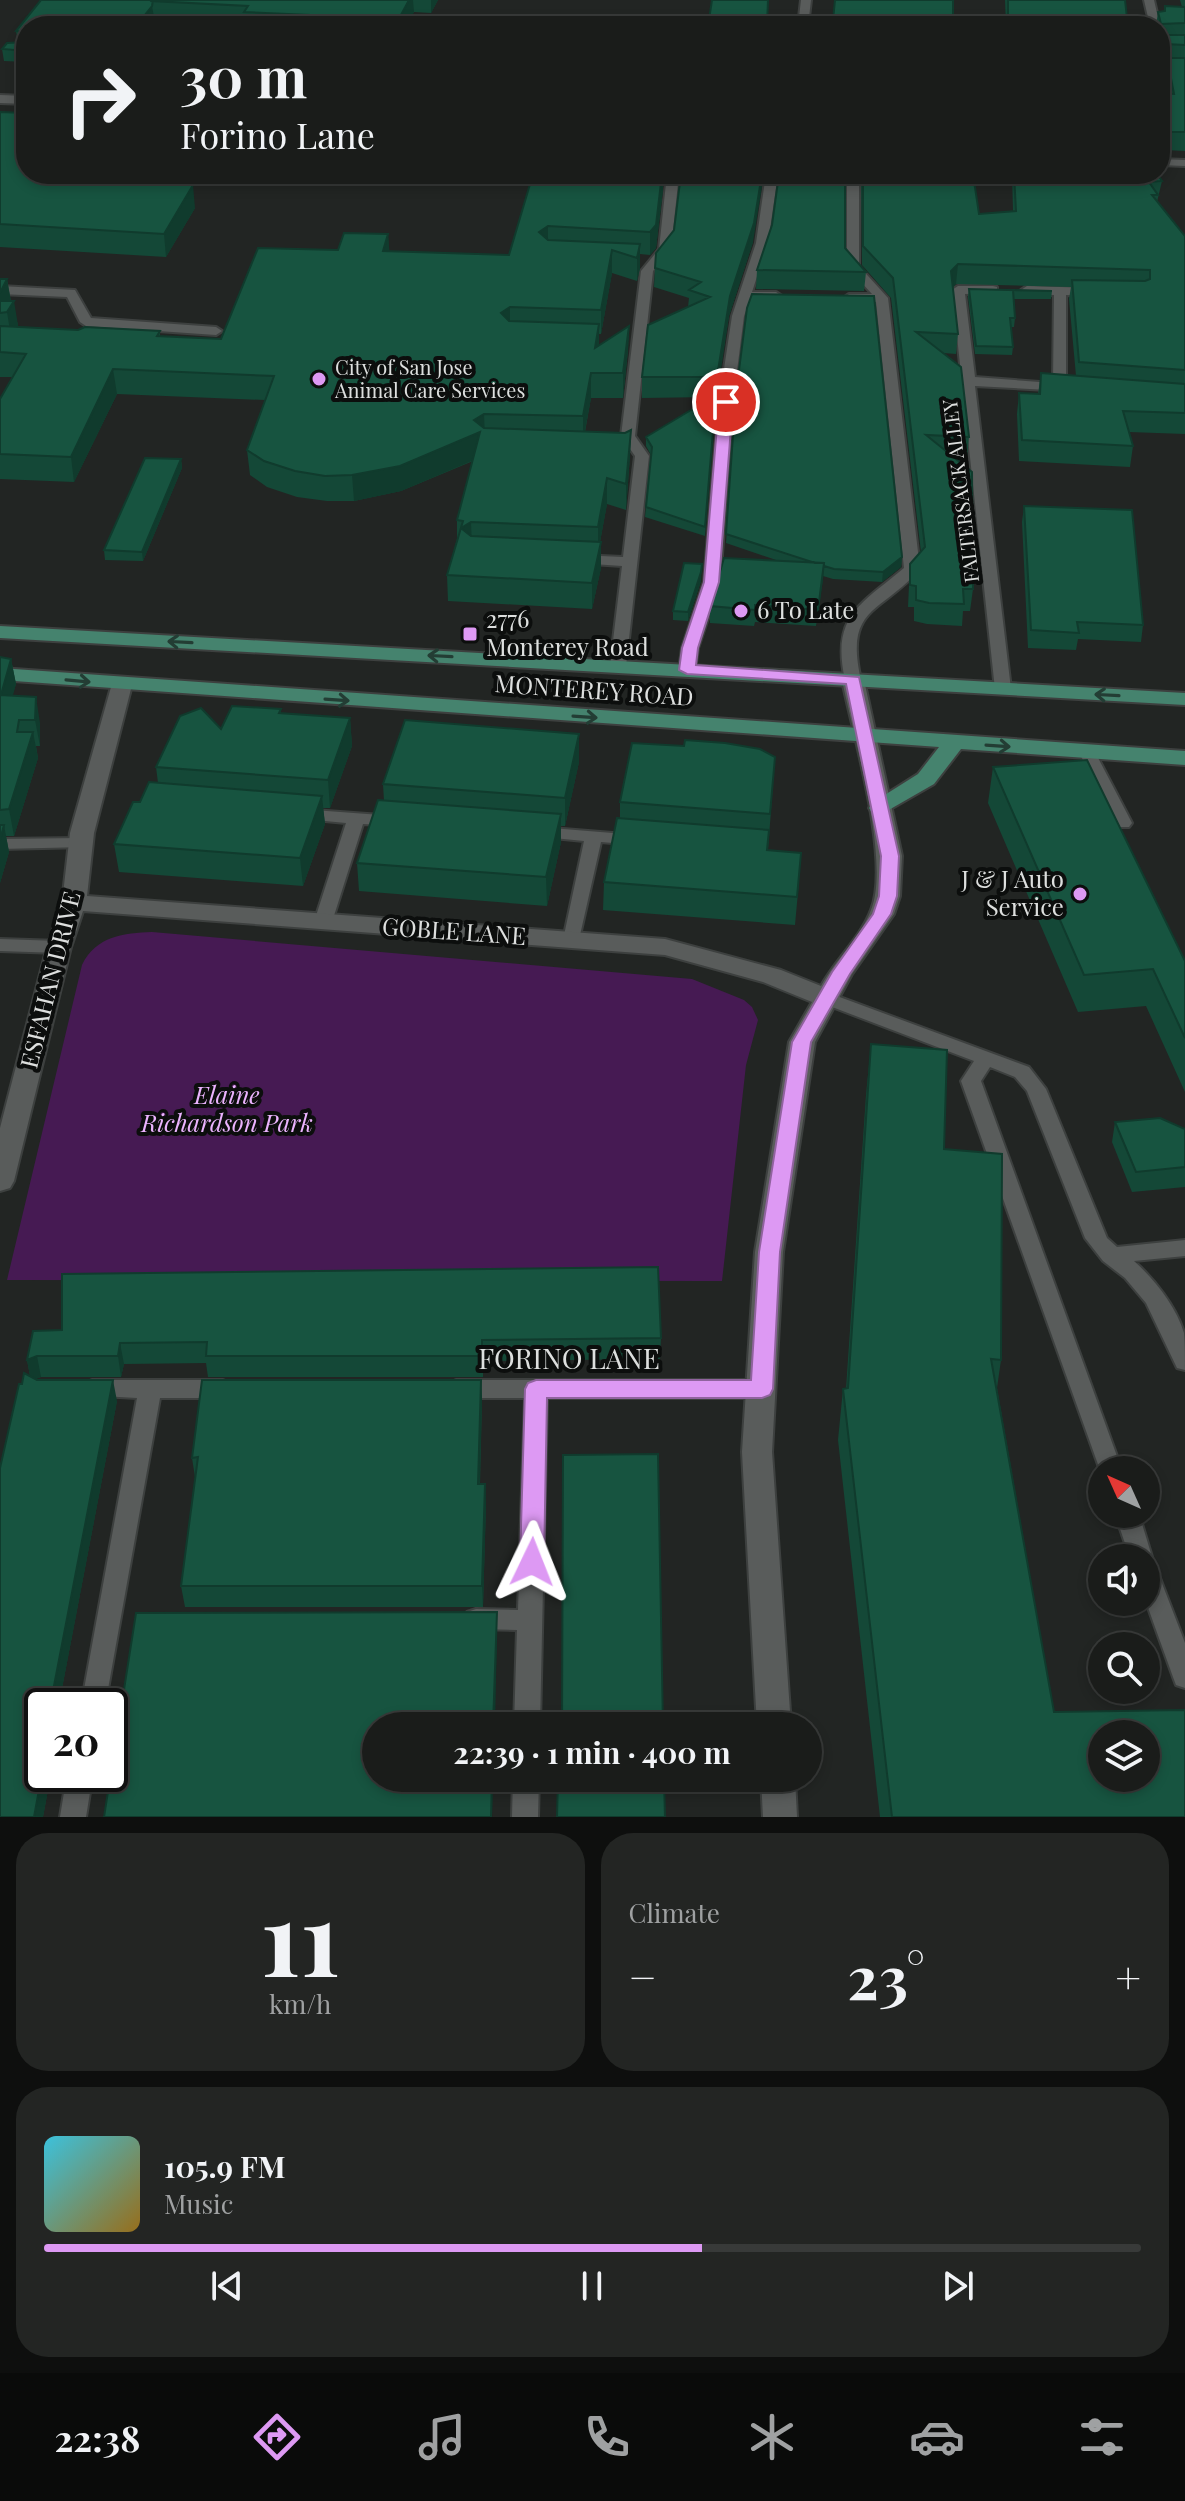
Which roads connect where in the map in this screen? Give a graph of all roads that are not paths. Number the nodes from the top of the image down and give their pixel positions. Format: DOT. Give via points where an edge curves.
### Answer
graph roads {
  1 [pos="668,184"];
  2 [pos="771,184"];
  3 [pos="853,184"];
  4 [pos="634,259"];
  5 [pos="651,262"];
  6 [pos="0,290"];
  7 [pos="1060,291"];
  8 [pos="1114,293"];
  9 [pos="746,296"];
  10 [pos="791,296"];
  11 [pos="837,297"];
  12 [pos="882,298"];
  13 [pos="216,331"];
  14 [pos="968,381"];
  15 [pos="1060,388"];
  16 [pos="1075,389"];
  17 [pos="567,559"];
  18 [pos="630,562"];
  19 [pos="0,632"];
  20 [pos="618,666"];
  21 [pos="687,670"];
  22 [pos="0,674"];
  23 [pos="853,680"];
  24 [pos="121,685"];
  25 [pos="1003,689"];
  26 [pos="1185,699"];
  27 [pos="864,736"];
  28 [pos="954,743"];
  29 [pos="1087,752"];
  30 [pos="1185,758"];
  31 [pos="880,808"];
  32 [pos="281,812"];
  33 [pos="356,818"];
  34 [pos="419,823"];
  35 [pos="1123,823"];
  36 [pos="514,830"];
  37 [pos="593,837"];
  38 [pos="654,841"];
  39 [pos="80,843"];
  40 [pos="0,844"];
  41 [pos="74,903"];
  42 [pos="323,922"];
  43 [pos="572,940"];
  44 [pos="0,945"];
  45 [pos="59,947"];
  46 [pos="826,998"];
  47 [pos="987,1057"];
  48 [pos="0,1181"];
  49 [pos="1185,1248"];
  50 [pos="1110,1256"];
  51 [pos="1185,1362"];
  52 [pos="72,1389"];
  53 [pos="150,1389"];
  54 [pos="243,1389"];
  55 [pos="428,1389"];
  56 [pos="536,1389"];
  57 [pos="762,1389"];
  58 [pos="1106,1456"];
  59 [pos="1160,1607"];
  60 [pos="458,1619"];
  61 [pos="530,1620"];
  62 [pos="1185,1677"];
  63 [pos="96,1688"];
  64 [pos="527,1712"];
  65 [pos="773,1712"];
  66 [pos="77,1792"];
  67 [pos="526,1792"];
  68 [pos="779,1792"];
  69 [pos="73,1817"];
  70 [pos="525,1817"];
  71 [pos="780,1817"];
  1 -- 5 [label="lane" via="665,249"];
  2 -- 9 [label="lane" via="762,243"];
  3 -- 12 [label="lane" via="853,267"];
  4 -- 5 [label="lane"];
  5 -- 18 [label="lane" via="633,342 627,446 642,456"];
  6 -- 13 [label="lane" via="71,293 86,322"];
  7 -- 8 [label="lane"];
  7 -- 14 [label="lane, FALTERSACK ALLEY" via="958,290"];
  7 -- 15 [label="lane"];
  9 -- 10 [label="lane"];
  9 -- 21 [label="lane" via="738,316 726,402 712,582"];
  11 -- 12 [label="lane"];
  12 -- 23 [label="lane" via="912,569 851,622 846,656"];
  14 -- 15 [label="lane"];
  14 -- 25 [label="lane, FALTERSACK ALLEY"];
  15 -- 16 [label="lane"];
  17 -- 18 [label="lane"];
  18 -- 20 [label="lane"];
  20 -- 19 [label="main road, MONTEREY ROAD, one-way"];
  20 -- 21 [label="main road, MONTEREY ROAD"];
  21 -- 23 [label="main road, MONTEREY ROAD"];
  22 -- 24 [label="main road, MONTEREY ROAD, one-way"];
  23 -- 25 [label="main road, MONTEREY ROAD"];
  23 -- 27 [label="street"];
  24 -- 27 [label="main road, MONTEREY ROAD, one-way"];
  24 -- 39 [label="street, ESFAHAN DRIVE"];
  26 -- 25 [label="main road, MONTEREY ROAD, one-way"];
  27 -- 28 [label="main road, MONTEREY ROAD"];
  27 -- 31 [label="street"];
  28 -- 29 [label="main road, MONTEREY ROAD, one-way"];
  28 -- 31 [label="main road" via="926,779"];
  29 -- 30 [label="main road, MONTEREY ROAD"];
  29 -- 35 [label="lane"];
  31 -- 46 [label="street" via="890,856 888,896 870,935"];
  32 -- 33 [label="lane"];
  33 -- 34 [label="lane"];
  33 -- 42 [label="lane"];
  36 -- 37 [label="lane"];
  37 -- 38 [label="lane"];
  37 -- 43 [label="lane"];
  39 -- 40 [label="lane"];
  39 -- 41 [label="street, ESFAHAN DRIVE"];
  41 -- 42 [label="street, GOBLE LANE"];
  41 -- 45 [label="street, ESFAHAN DRIVE"];
  42 -- 43 [label="street, GOBLE LANE"];
  43 -- 46 [label="street, GOBLE LANE" via="665,947 772,976"];
  44 -- 45 [label="lane"];
  45 -- 48 [label="street, ESFAHAN DRIVE"];
  46 -- 47 [label="lane"];
  46 -- 57 [label="street" via="802,1042 769,1252"];
  47 -- 50 [label="lane" via="1022,1072 1036,1089 1095,1238"];
  47 -- 58 [label="lane" via="971,1081"];
  49 -- 50 [label="lane"];
  50 -- 51 [label="lane" via="1137,1277 1169,1318"];
  52 -- 53 [label="lane"];
  53 -- 54 [label="lane"];
  53 -- 63 [label="lane"];
  55 -- 56 [label="lane, FORINO LANE"];
  56 -- 57 [label="lane, FORINO LANE"];
  56 -- 61 [label="lane"];
  57 -- 65 [label="street" via="757,1452"];
  59 -- 62 [label="lane"];
  60 -- 61 [label="lane"];
  61 -- 64 [label="lane"];
  66 -- 69 [label="lane"];
  67 -- 70 [label="lane"];
  68 -- 71 [label="street"];
}
